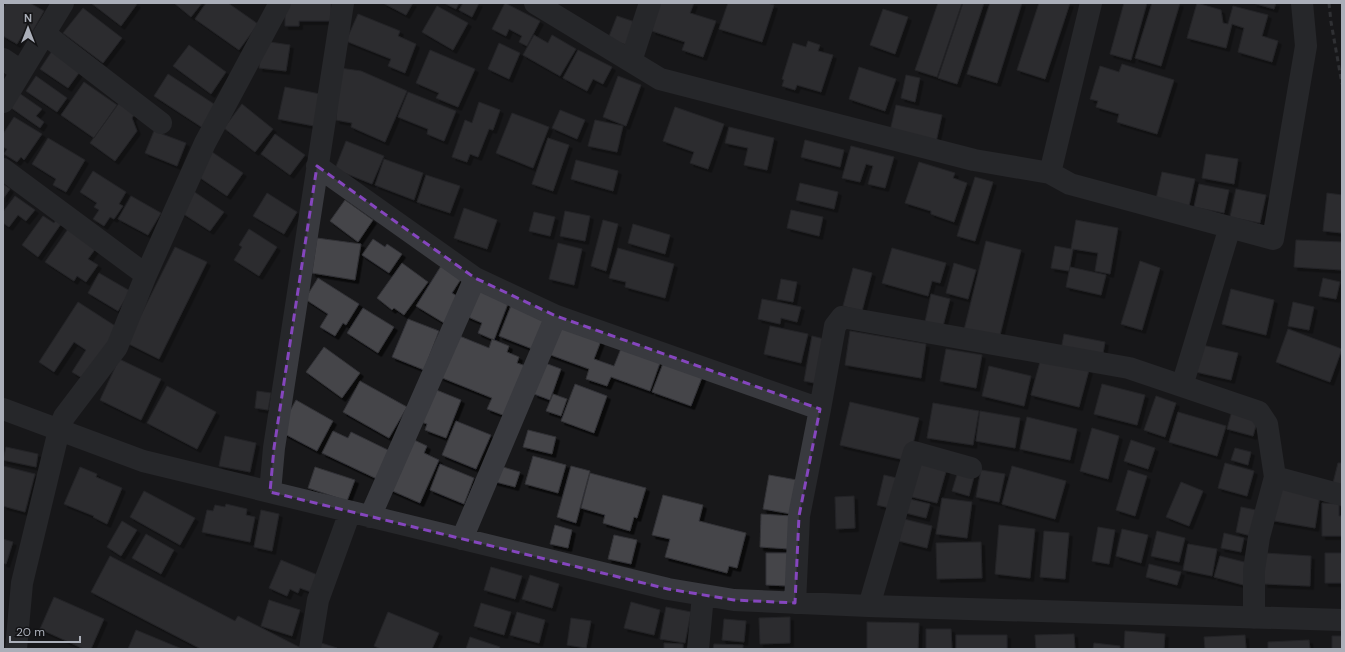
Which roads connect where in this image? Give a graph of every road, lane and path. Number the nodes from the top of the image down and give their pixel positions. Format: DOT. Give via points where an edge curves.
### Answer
graph roads {
  1 [pos="63,3"];
  2 [pos="280,3"];
  3 [pos="343,3"];
  4 [pos="650,3"];
  5 [pos="1091,3"];
  6 [pos="1302,3"];
  7 [pos="543,5"];
  8 [pos="45,34"];
  9 [pos="3,59"];
  10 [pos="631,61"];
  11 [pos="21,71"];
  12 [pos="3,102"];
  13 [pos="161,123"];
  14 [pos="317,166"];
  15 [pos="3,169"];
  16 [pos="1050,173"];
  17 [pos="1230,228"];
  18 [pos="146,275"];
  19 [pos="475,278"];
  20 [pos="556,316"];
  21 [pos="1182,386"];
  22 [pos="3,409"];
  23 [pos="820,409"];
  24 [pos="59,430"];
  25 [pos="971,468"];
  26 [pos="1275,477"];
  27 [pos="270,492"];
  28 [pos="1342,496"];
  29 [pos="360,514"];
  30 [pos="462,539"];
  31 [pos="703,595"];
  32 [pos="795,603"];
  33 [pos="869,606"];
  34 [pos="1254,618"];
  35 [pos="1342,620"];
  36 [pos="16,649"];
  37 [pos="310,649"];
  38 [pos="698,649"];
  1 -- 8 [label="street"];
  2 -- 18 [label="street" via="205,143"];
  3 -- 14 [label="street"];
  4 -- 10 [label="street"];
  5 -- 16 [label="street"];
  6 -- 17 [label="street" via="1306,46 1273,239"];
  7 -- 10 [label="street"];
  8 -- 11 [label="street"];
  8 -- 13 [label="street"];
  9 -- 11 [label="street"];
  10 -- 16 [label="street" via="660,79 974,160"];
  11 -- 12 [label="street"];
  14 -- 19 [label="street"];
  14 -- 27 [label="street" via="274,448"];
  15 -- 18 [label="street"];
  16 -- 17 [label="street" via="1070,184"];
  17 -- 21 [label="street"];
  18 -- 24 [label="street" via="117,347 64,417"];
  19 -- 20 [label="street"];
  19 -- 29 [label="street"];
  20 -- 23 [label="street"];
  20 -- 30 [label="street"];
  21 -- 23 [label="street" via="1129,368 842,317 835,326"];
  21 -- 26 [label="street" via="1259,412 1267,424"];
  22 -- 24 [label="street"];
  23 -- 32 [label="street" via="799,516"];
  24 -- 27 [label="street" via="143,461"];
  24 -- 36 [label="street" via="22,583"];
  25 -- 33 [label="street" via="914,452"];
  26 -- 28 [label="street"];
  26 -- 34 [label="street" via="1259,537 1254,570"];
  27 -- 29 [label="street"];
  29 -- 30 [label="street"];
  29 -- 37 [label="street" via="318,600"];
  30 -- 31 [label="street" via="668,590"];
  31 -- 32 [label="street" via="734,600"];
  31 -- 38 [label="street"];
  32 -- 33 [label="street"];
  33 -- 34 [label="street"];
  34 -- 35 [label="street"];
}
